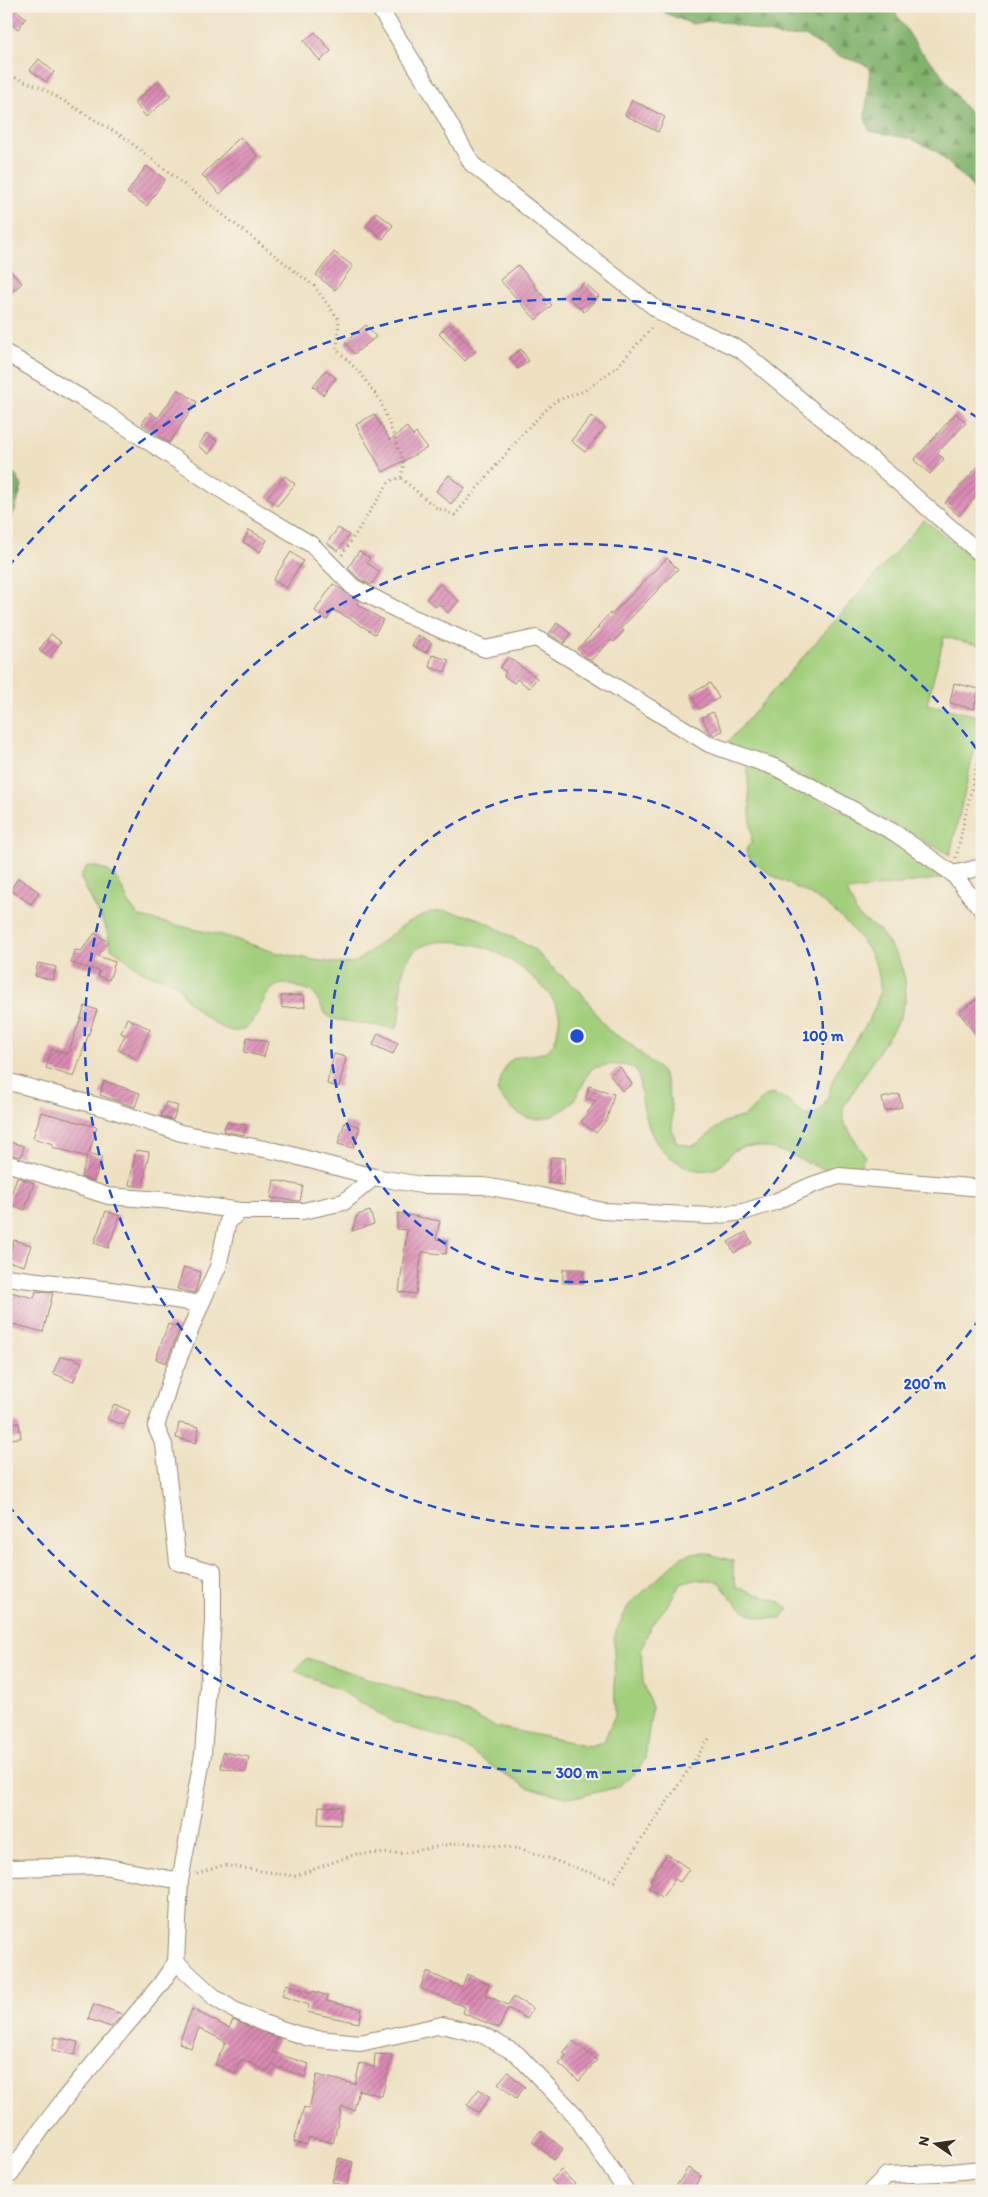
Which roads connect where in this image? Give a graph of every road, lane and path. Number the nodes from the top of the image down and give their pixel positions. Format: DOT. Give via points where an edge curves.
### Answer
graph roads {
  1 [pos="378,6"];
  2 [pos="6,74"];
  3 [pos="663,314"];
  4 [pos="6,353"];
  5 [pos="401,478"];
  6 [pos="982,555"];
  7 [pos="334,568"];
  8 [pos="982,742"];
  9 [pos="982,867"];
  10 [pos="953,874"];
  11 [pos="982,910"];
  12 [pos="6,1081"];
  13 [pos="6,1163"];
  14 [pos="374,1177"];
  15 [pos="982,1188"];
  16 [pos="240,1212"];
  17 [pos="6,1277"];
  18 [pos="201,1304"];
  19 [pos="711,1736"];
  20 [pos="6,1868"];
  21 [pos="180,1881"];
  22 [pos="176,1962"];
  23 [pos="982,2169"];
  24 [pos="6,2176"];
  25 [pos="626,2191"];
  26 [pos="871,2191"];
  1 -- 3 [label="street" via="472,164"];
  2 -- 5 [label="path" via="42,88 125,138 314,286 339,320 337,350 361,374 380,400 404,462"];
  3 -- 5 [label="path" via="617,367 584,391 555,401 526,430 455,515 435,507"];
  3 -- 6 [label="street" via="741,350"];
  4 -- 7 [label="street" via="312,545"];
  5 -- 7 [label="path" via="389,482"];
  7 -- 10 [label="street" via="353,587 485,649 536,638 708,744 777,768 834,798 895,833"];
  8 -- 10 [label="path"];
  9 -- 10 [label="street"];
  10 -- 11 [label="street"];
  12 -- 14 [label="street" via="181,1133 280,1152"];
  13 -- 16 [label="street" via="108,1196 174,1201"];
  14 -- 15 [label="street" via="421,1185 484,1186 602,1211 711,1216 743,1212 840,1176"];
  14 -- 16 [label="street" via="344,1202 303,1211"];
  16 -- 18 [label="street" via="228,1221 218,1267"];
  17 -- 18 [label="street"];
  18 -- 21 [label="street" via="172,1375 156,1426 164,1444 178,1562 214,1572 203,1754"];
  19 -- 21 [label="path" via="614,1881 522,1849 462,1842 404,1853 356,1854 295,1876 223,1865"];
  20 -- 21 [label="street" via="103,1866"];
  21 -- 22 [label="street"];
  22 -- 24 [label="street" via="52,2115 11,2174"];
  22 -- 25 [label="street" via="215,1998 234,2010 309,2038 360,2043 442,2025 484,2034 517,2054 575,2115"];
  23 -- 26 [label="street" via="887,2175"];
}
